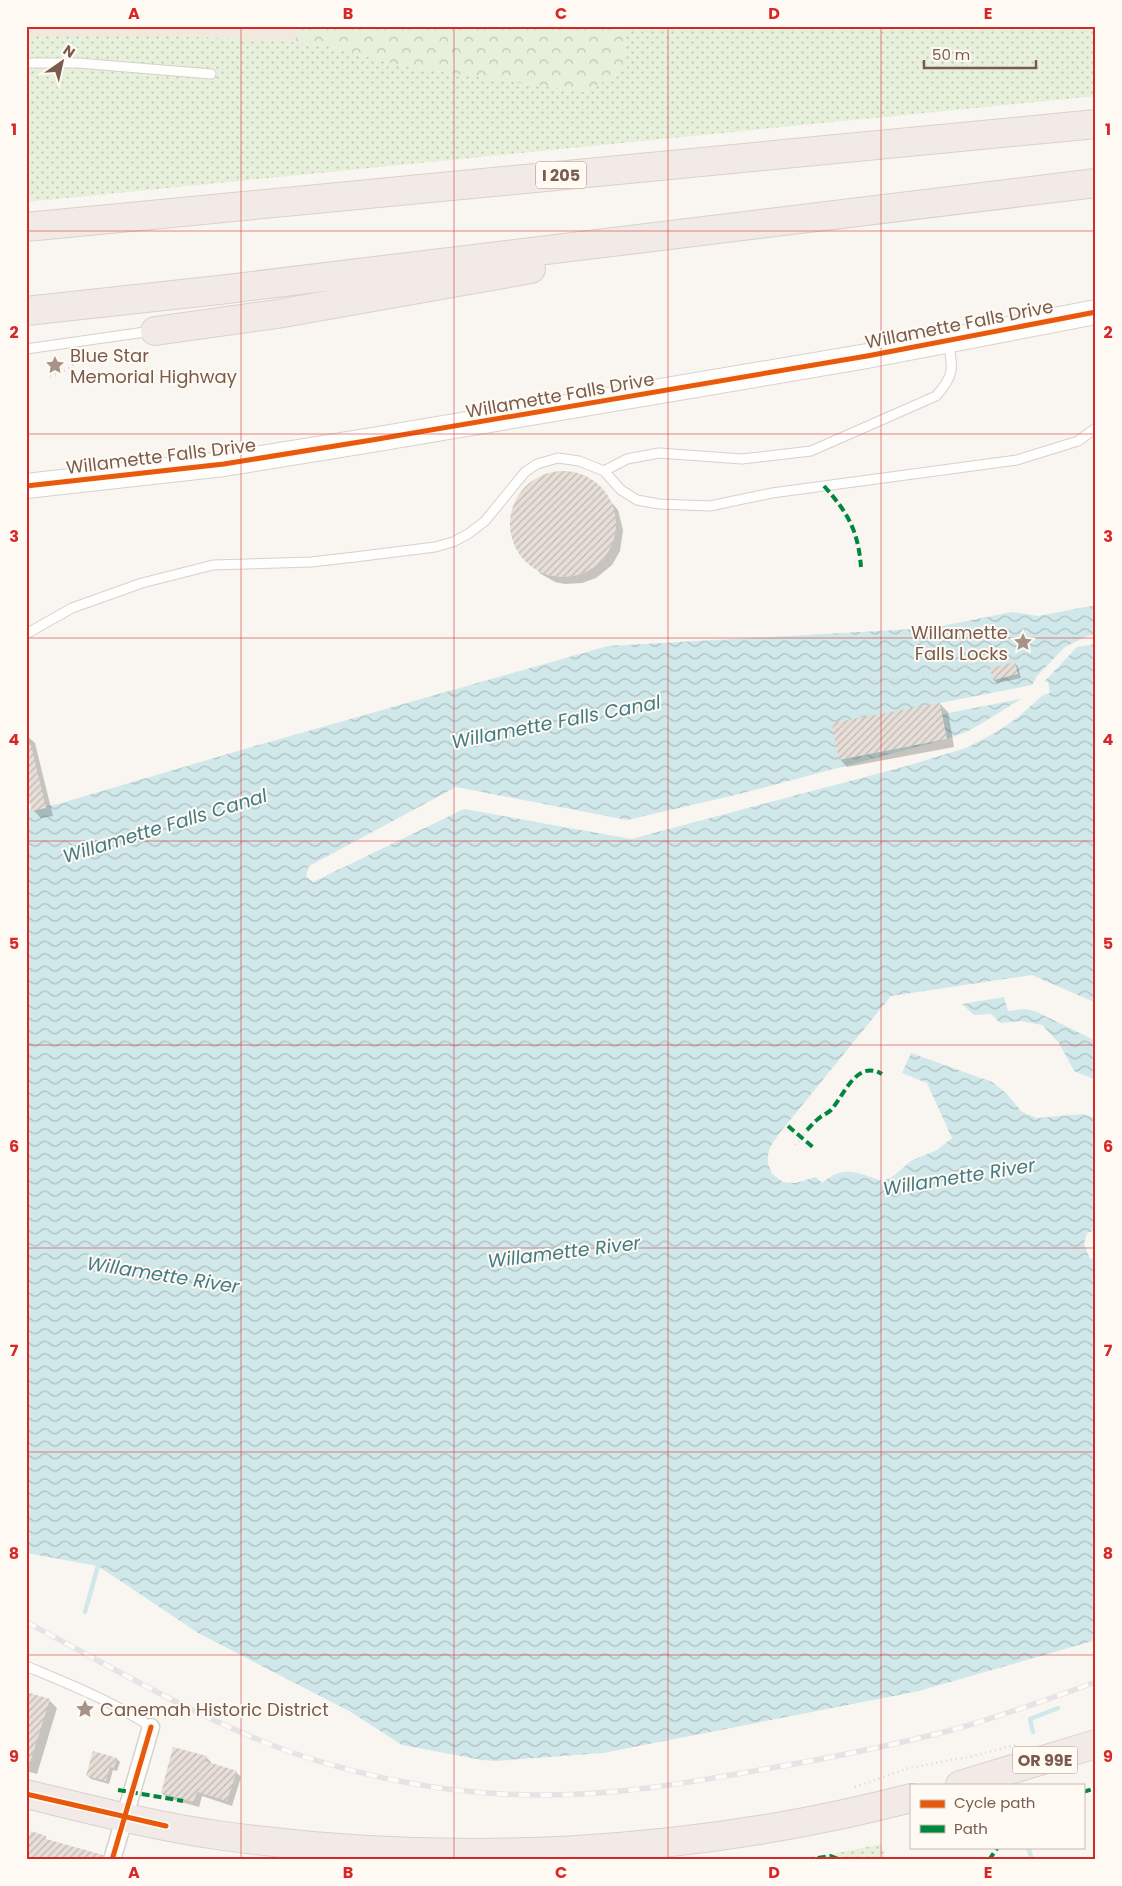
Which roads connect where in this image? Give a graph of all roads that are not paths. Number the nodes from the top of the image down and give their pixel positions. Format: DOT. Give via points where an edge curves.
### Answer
graph roads {
  1 [pos="26,63"];
  2 [pos="212,74"];
  3 [pos="1096,124"];
  4 [pos="1096,183"];
  5 [pos="843,214"];
  6 [pos="26,227"];
  7 [pos="26,311"];
  8 [pos="1096,312"];
  9 [pos="155,331"];
  10 [pos="948,340"];
  11 [pos="26,349"];
  12 [pos="1096,428"];
  13 [pos="604,471"];
  14 [pos="26,486"];
  15 [pos="26,634"];
  16 [pos="26,1666"];
  17 [pos="151,1727"];
  18 [pos="1096,1744"];
  19 [pos="963,1784"];
  20 [pos="26,1794"];
  21 [pos="910,1798"];
  22 [pos="125,1818"];
  23 [pos="112,1860"];
  1 -- 2 [label="lane" via="78,63"];
  3 -- 6 [label="highway, I 205"];
  4 -- 5 [label="highway"];
  5 -- 7 [label="highway"];
  5 -- 9 [label="highway" via="277,314"];
  8 -- 10 [label="street, Willamette Falls Drive"];
  9 -- 11 [label="lane"];
  10 -- 13 [label="lane" via="952,367 947,384 936,396 811,451 742,459 659,453 627,459"];
  10 -- 14 [label="street, Willamette Falls Drive" via="848,360 224,464"];
  12 -- 13 [label="lane" via="1078,440 1017,460 772,493 710,506 637,500 621,490"];
  13 -- 15 [label="lane" via="579,461 558,458 537,464 525,472 484,521 453,542 337,559 213,565 142,583 81,605"];
  16 -- 17 [label="lane" via="83,1689"];
  17 -- 22 [label="street"];
  18 -- 19 [label="highway, OR 99E"];
  20 -- 22 [label="highway"];
  21 -- 22 [label="highway" via="830,1817 742,1832 621,1846 530,1852 280,1847"];
  22 -- 23 [label="street"];
}
